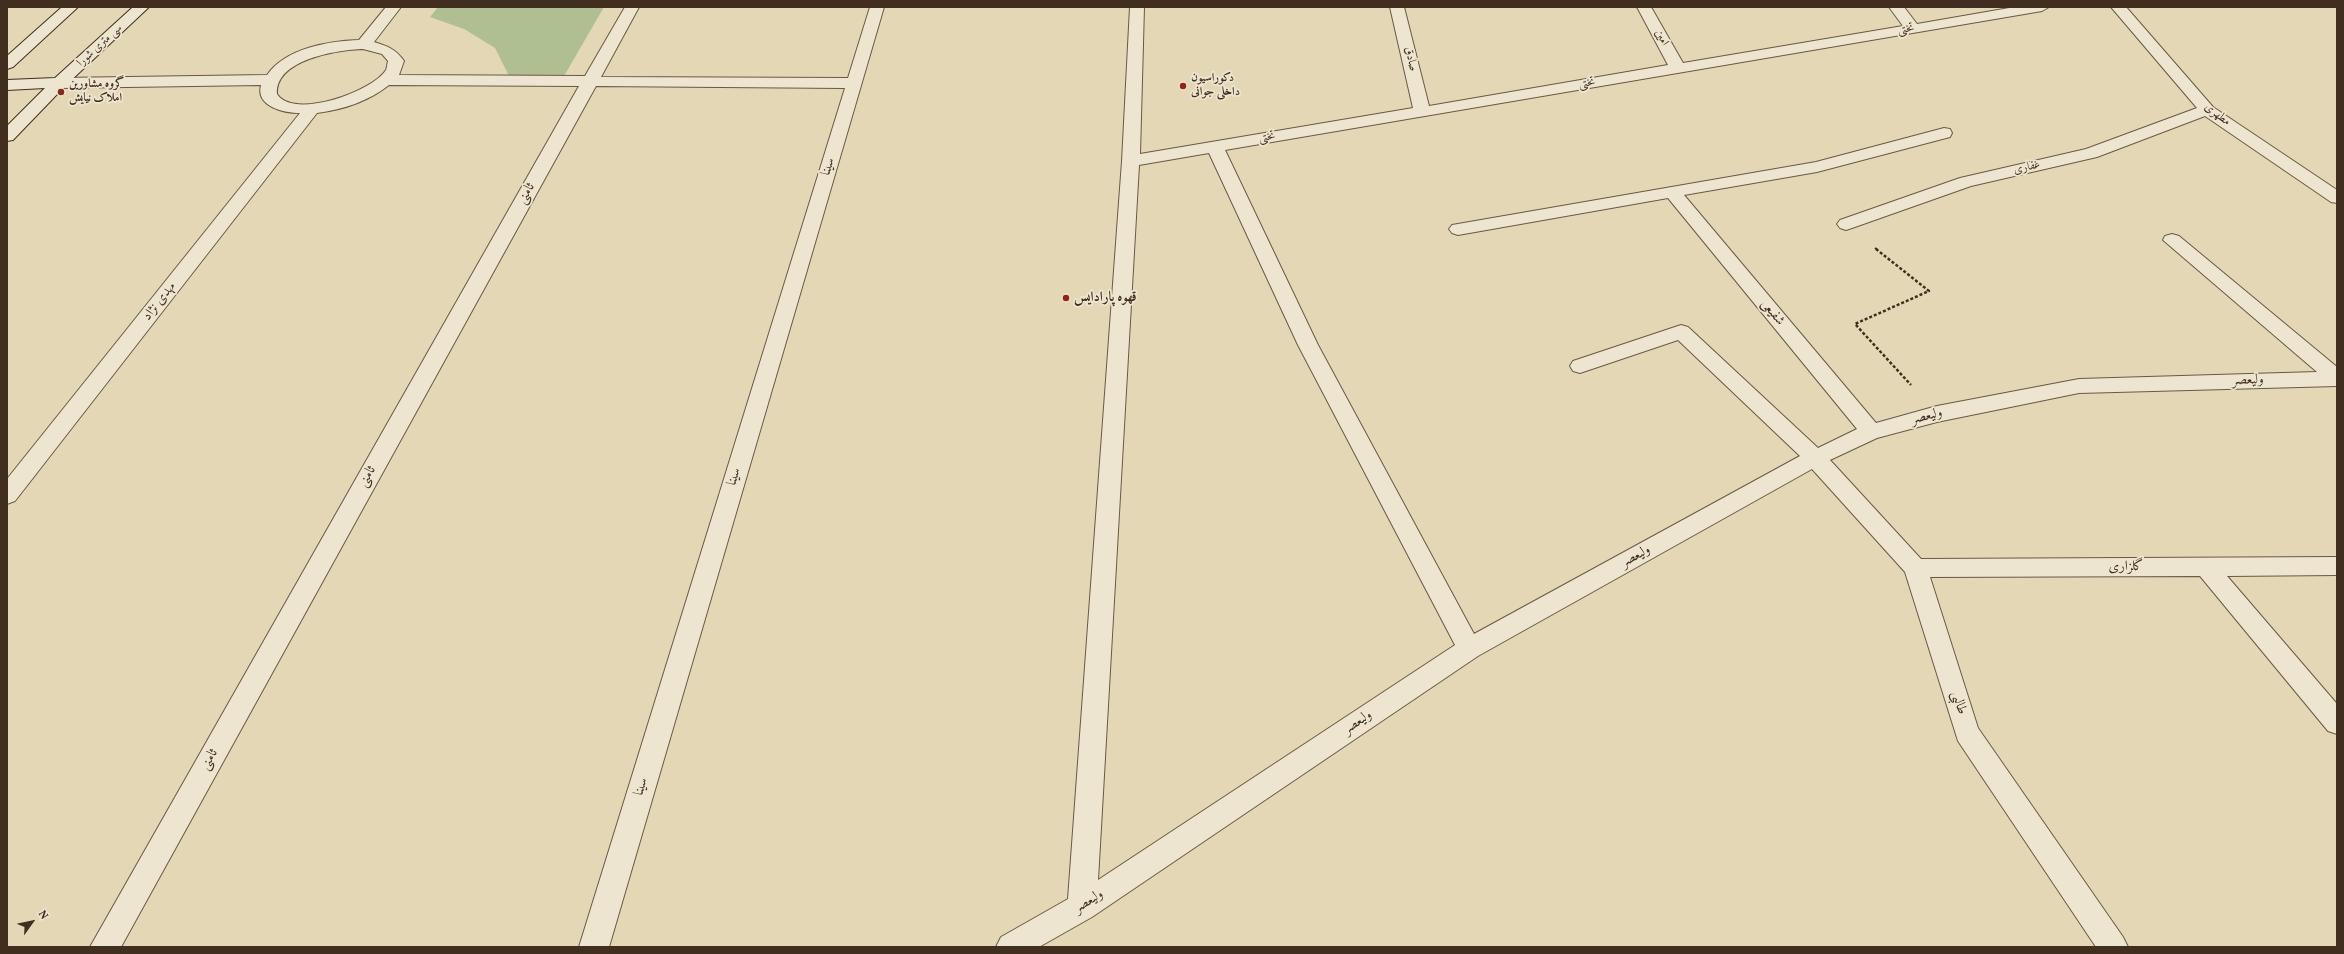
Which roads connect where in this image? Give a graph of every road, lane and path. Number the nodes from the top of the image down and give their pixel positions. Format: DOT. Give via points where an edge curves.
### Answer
graph roads {
  1 [pos="71,7"];
  2 [pos="142,7"];
  3 [pos="394,7"];
  4 [pos="632,7"];
  5 [pos="877,7"];
  6 [pos="1137,7"];
  7 [pos="1397,7"];
  8 [pos="1644,7"];
  9 [pos="1896,7"];
  10 [pos="2042,7"];
  11 [pos="2118,7"];
  12 [pos="1913,29"];
  13 [pos="364,44"];
  14 [pos="7,64"];
  15 [pos="1678,69"];
  16 [pos="270,80"];
  17 [pos="387,80"];
  18 [pos="590,81"];
  19 [pos="60,83"];
  20 [pos="854,83"];
  21 [pos="7,85"];
  22 [pos="312,109"];
  23 [pos="2207,110"];
  24 [pos="1422,112"];
  25 [pos="1944,133"];
  26 [pos="7,136"];
  27 [pos="1215,147"];
  28 [pos="1131,161"];
  29 [pos="1674,193"];
  30 [pos="2337,198"];
  31 [pos="1846,224"];
  32 [pos="1458,229"];
  33 [pos="2172,240"];
  34 [pos="1580,366"];
  35 [pos="2337,378"];
  36 [pos="1937,414"];
  37 [pos="1871,432"];
  38 [pos="1815,458"];
  39 [pos="7,495"];
  40 [pos="2337,566"];
  41 [pos="2206,567"];
  42 [pos="1915,568"];
  43 [pos="1468,649"];
  44 [pos="2337,723"];
  45 [pos="1082,907"];
  46 [pos="105,947"];
  47 [pos="594,947"];
  48 [pos="1011,947"];
  49 [pos="2113,947"];
  1 -- 14 [label="street"];
  2 -- 19 [label="street, سی متری شورا"];
  3 -- 13 [label="street"];
  4 -- 18 [label="street, ثامنی"];
  5 -- 20 [label="street, سینا"];
  6 -- 28 [label="street"];
  7 -- 24 [label="street, صادق"];
  8 -- 15 [label="street, امین"];
  9 -- 12 [label="street"];
  10 -- 12 [label="street, تختی"];
  11 -- 23 [label="street, مطهری"];
  12 -- 15 [label="street, تختی"];
  13 -- 16 [label="street" via="327,48 308,54 278,71"];
  13 -- 17 [label="street" via="379,47 390,53 395,60 394,70"];
  15 -- 24 [label="street, تختی"];
  16 -- 19 [label="street"];
  16 -- 22 [label="street" via="268,90 271,98 280,105"];
  17 -- 18 [label="street"];
  17 -- 22 [label="street" via="356,99"];
  18 -- 20 [label="street"];
  18 -- 46 [label="street, ثامنی"];
  19 -- 21 [label="street"];
  19 -- 26 [label="street, سی متری شورا"];
  20 -- 47 [label="street, سینا"];
  22 -- 39 [label="street, مهدی نژاد"];
  23 -- 30 [label="street, مطهری"];
  23 -- 31 [label="street, غفاری" via="2091,153 1966,182"];
  24 -- 27 [label="street, تختی"];
  25 -- 29 [label="street" via="1817,167"];
  27 -- 28 [label="street, تختی"];
  27 -- 43 [label="street" via="1308,345"];
  28 -- 45 [label="street"];
  29 -- 32 [label="street"];
  29 -- 37 [label="street, شفیعی"];
  31 -- 36 [label="path" via="1928,291 1855,324"];
  33 -- 35 [label="street"];
  34 -- 38 [label="street, طالبی" via="1681,332"];
  35 -- 36 [label="street, ولیعصر" via="2079,386"];
  36 -- 37 [label="street, ولیعصر"];
  37 -- 38 [label="street, ولیعصر"];
  38 -- 42 [label="street, طالبی"];
  38 -- 43 [label="street, ولیعصر"];
  40 -- 41 [label="street, گلزاری"];
  41 -- 42 [label="street, گلزاری"];
  41 -- 44 [label="street"];
  42 -- 49 [label="street, طالبی" via="1967,733"];
  43 -- 45 [label="street, ولیعصر"];
  45 -- 48 [label="street, ولیعصر"];
}
